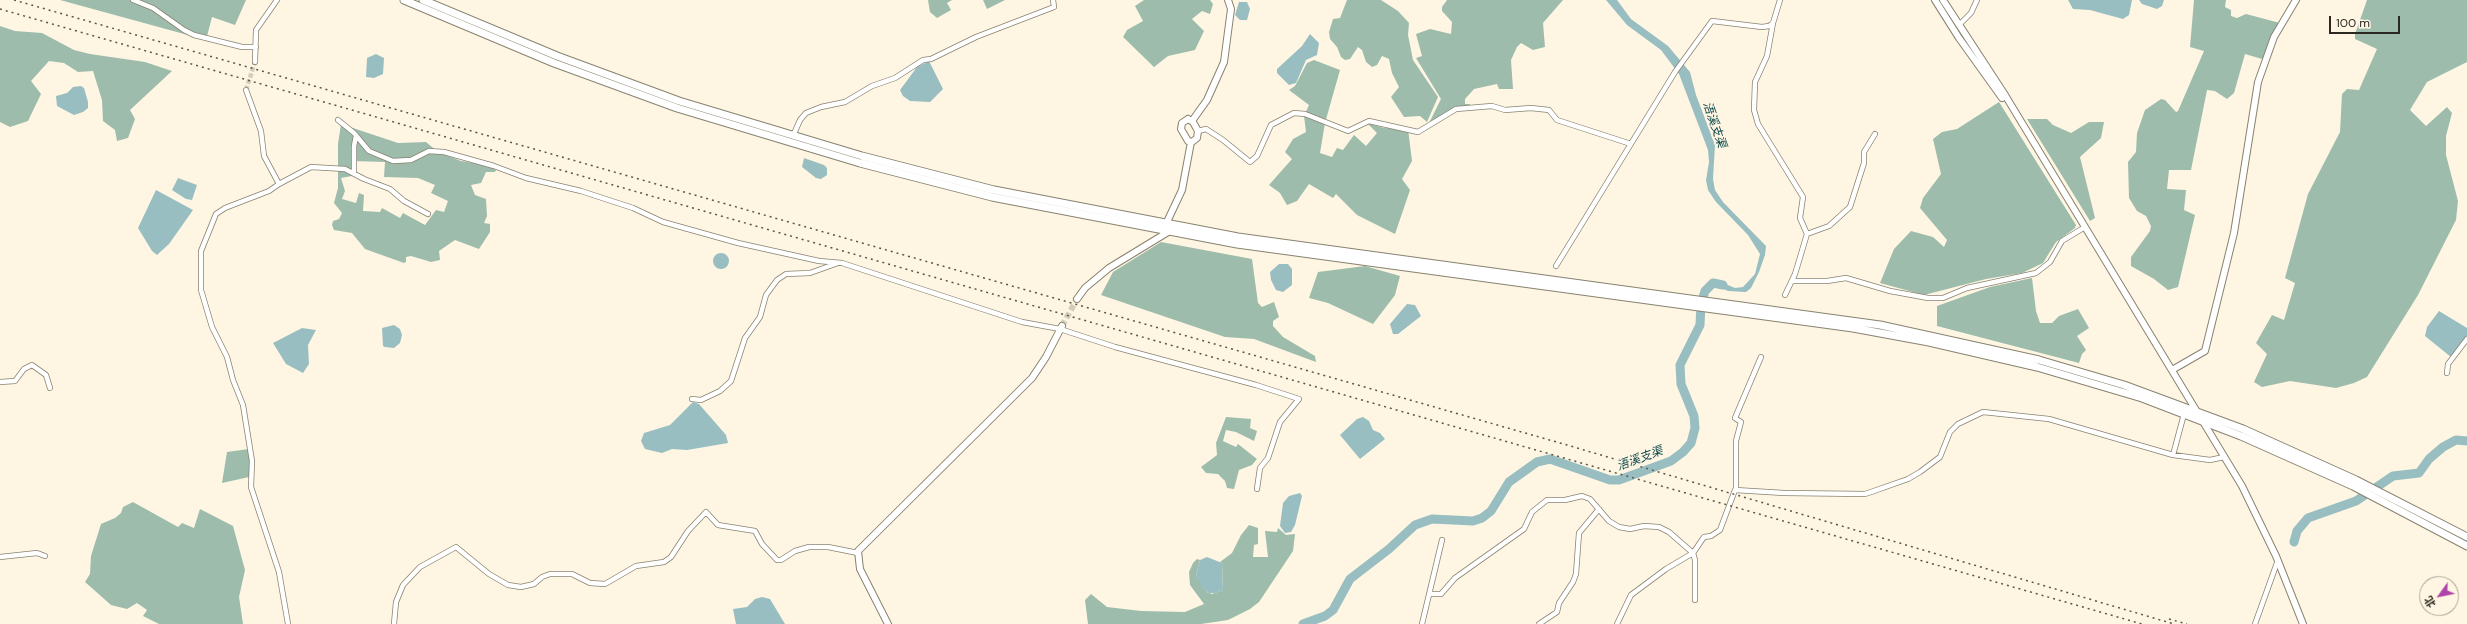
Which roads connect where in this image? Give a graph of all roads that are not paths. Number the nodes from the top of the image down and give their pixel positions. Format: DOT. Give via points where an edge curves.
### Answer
graph roads {
  1 [pos="133,0"];
  2 [pos="277,0"];
  3 [pos="404,0"];
  4 [pos="423,0"];
  5 [pos="1053,0"];
  6 [pos="1228,0"];
  7 [pos="1780,0"];
  8 [pos="1935,0"];
  9 [pos="1943,0"];
  10 [pos="1977,0"];
  11 [pos="2296,0"];
  12 [pos="1773,23"];
  13 [pos="1959,25"];
  14 [pos="256,47"];
  15 [pos="255,62"];
  16 [pos="246,90"];
  17 [pos="338,120"];
  18 [pos="2019,120"];
  19 [pos="1192,121"];
  20 [pos="1198,131"];
  21 [pos="1875,134"];
  22 [pos="356,136"];
  23 [pos="793,136"];
  24 [pos="1191,142"];
  25 [pos="1631,144"];
  26 [pos="354,173"];
  27 [pos="279,184"];
  28 [pos="428,214"];
  29 [pos="1166,224"];
  30 [pos="2085,227"];
  31 [pos="1168,232"];
  32 [pos="1807,234"];
  33 [pos="838,262"];
  34 [pos="1556,266"];
  35 [pos="1792,281"];
  36 [pos="1785,295"];
  37 [pos="1077,299"];
  38 [pos="1687,301"];
  39 [pos="1715,305"];
  40 [pos="1061,328"];
  41 [pos="2467,340"];
  42 [pos="1761,357"];
  43 [pos="2172,370"];
  44 [pos="2447,373"];
  45 [pos="0,382"];
  46 [pos="50,388"];
  47 [pos="692,399"];
  48 [pos="2197,411"];
  49 [pos="2184,414"];
  50 [pos="2203,421"];
  51 [pos="2173,456"];
  52 [pos="2224,457"];
  53 [pos="1736,489"];
  54 [pos="1257,490"];
  55 [pos="1599,509"];
  56 [pos="2467,537"];
  57 [pos="1442,540"];
  58 [pos="2467,546"];
  59 [pos="858,553"];
  60 [pos="1693,553"];
  61 [pos="45,556"];
  62 [pos="0,558"];
  63 [pos="2278,560"];
  64 [pos="1429,594"];
  65 [pos="1695,600"];
  66 [pos="288,624"];
  67 [pos="394,624"];
  68 [pos="888,624"];
  69 [pos="1422,624"];
  70 [pos="1539,624"];
  71 [pos="1617,624"];
  72 [pos="2255,624"];
  73 [pos="2303,624"];
  1 -- 14 [label="street" via="153,8 194,35 242,47"];
  2 -- 14 [label="street" via="256,30"];
  3 -- 31 [label="main road" via="554,63 717,121 964,190"];
  4 -- 23 [label="main road" via="599,72 712,112"];
  5 -- 23 [label="street" via="1054,7 976,37 931,59 923,60 895,78 872,86 846,102 806,113"];
  6 -- 19 [label="street" via="1231,9 1224,62 1207,100"];
  7 -- 12 [label="street"];
  8 -- 18 [label="street" via="1959,38"];
  9 -- 13 [label="street"];
  10 -- 13 [label="street" via="1971,13"];
  11 -- 43 [label="street" via="2274,37 2258,82 2234,233 2205,351"];
  12 -- 25 [label="street" via="1762,27 1712,21 1675,72"];
  12 -- 32 [label="street" via="1767,56 1755,82 1754,110 1758,124 1803,197 1800,218"];
  13 -- 18 [label="street"];
  14 -- 15 [label="street"];
  16 -- 27 [label="street" via="261,131 266,159"];
  17 -- 22 [label="street"];
  18 -- 30 [label="street"];
  19 -- 20 [label="street"];
  19 -- 24 [label="street" via="1188,119 1181,127"];
  20 -- 24 [label="street" via="1196,139"];
  20 -- 25 [label="street" via="1206,129 1250,162 1257,156 1271,125 1294,113 1305,114 1348,131 1369,122 1418,132 1456,109 1492,106 1505,110 1549,110 1558,120"];
  21 -- 32 [label="street" via="1864,152 1864,163 1849,209 1829,226"];
  22 -- 26 [label="street"];
  22 -- 33 [label="street" via="369,151 393,161 411,160 429,151 440,151 629,206 662,222 819,261"];
  23 -- 29 [label="main road" via="973,185"];
  24 -- 29 [label="street" via="1182,190"];
  25 -- 34 [label="street"];
  26 -- 27 [label="street" via="345,169 311,167"];
  26 -- 28 [label="street" via="390,189 404,201"];
  27 -- 66 [label="street" via="269,192 224,208 216,214 201,251 201,290 212,327 227,357 232,380 243,405 252,461 251,487 280,576"];
  29 -- 38 [label="main road" via="1238,237"];
  30 -- 35 [label="street" via="2062,241 2050,262 2036,273 1968,288 1944,298 1928,298 1890,291 1846,278 1827,282"];
  30 -- 43 [label="street"];
  31 -- 37 [label="street" via="1105,271 1085,288"];
  31 -- 38 [label="main road" via="1237,244"];
  32 -- 35 [label="street"];
  33 -- 40 [label="street" via="1022,322"];
  33 -- 47 [label="street" via="810,273 786,274 777,280 766,295 760,317 745,338 731,381 720,391 701,400"];
  35 -- 36 [label="street"];
  38 -- 39 [label="main road"];
  39 -- 48 [label="main road" via="1880,325 1969,343 2087,374"];
  39 -- 49 [label="main road" via="1967,350 2086,380"];
  40 -- 54 [label="street" via="1115,347 1300,399 1280,422 1268,458 1260,468"];
  40 -- 59 [label="street" via="1032,378 861,547"];
  41 -- 44 [label="street" via="2448,364"];
  42 -- 53 [label="street" via="1735,418 1741,422 1736,441"];
  43 -- 48 [label="street"];
  45 -- 46 [label="street" via="15,381 24,369 32,365 44,373"];
  48 -- 50 [label="street"];
  48 -- 56 [label="main road" via="2279,444 2369,486"];
  49 -- 50 [label="main road"];
  49 -- 51 [label="street"];
  50 -- 52 [label="street"];
  50 -- 58 [label="main road" via="2270,448 2362,491"];
  51 -- 52 [label="street" via="2210,460"];
  51 -- 53 [label="street" via="2049,419 1988,411 1978,413 1958,424 1950,432 1940,456 1920,472 1908,479 1865,494 1784,493"];
  52 -- 63 [label="street" via="2251,503"];
  53 -- 60 [label="street" via="1722,527 1704,538"];
  55 -- 60 [label="street" via="1609,521 1619,527 1659,527 1669,532"];
  55 -- 64 [label="street" via="1587,497 1562,501 1549,499 1532,512 1524,529 1450,582 1441,594"];
  55 -- 70 [label="street" via="1579,533 1576,574 1573,582 1559,603 1557,612"];
  57 -- 64 [label="street"];
  59 -- 67 [label="street" via="828,546 809,547 777,560 754,531 718,525 706,512 688,531 672,557 664,562 636,566 605,584 590,583 572,574 550,574 531,586 521,587 508,585 490,574 456,547 420,567 402,585 396,602"];
  59 -- 68 [label="street" via="860,569"];
  60 -- 65 [label="street"];
  60 -- 71 [label="street" via="1631,595"];
  61 -- 62 [label="street" via="34,554"];
  63 -- 72 [label="street"];
  63 -- 73 [label="street"];
  64 -- 69 [label="street"];
}
